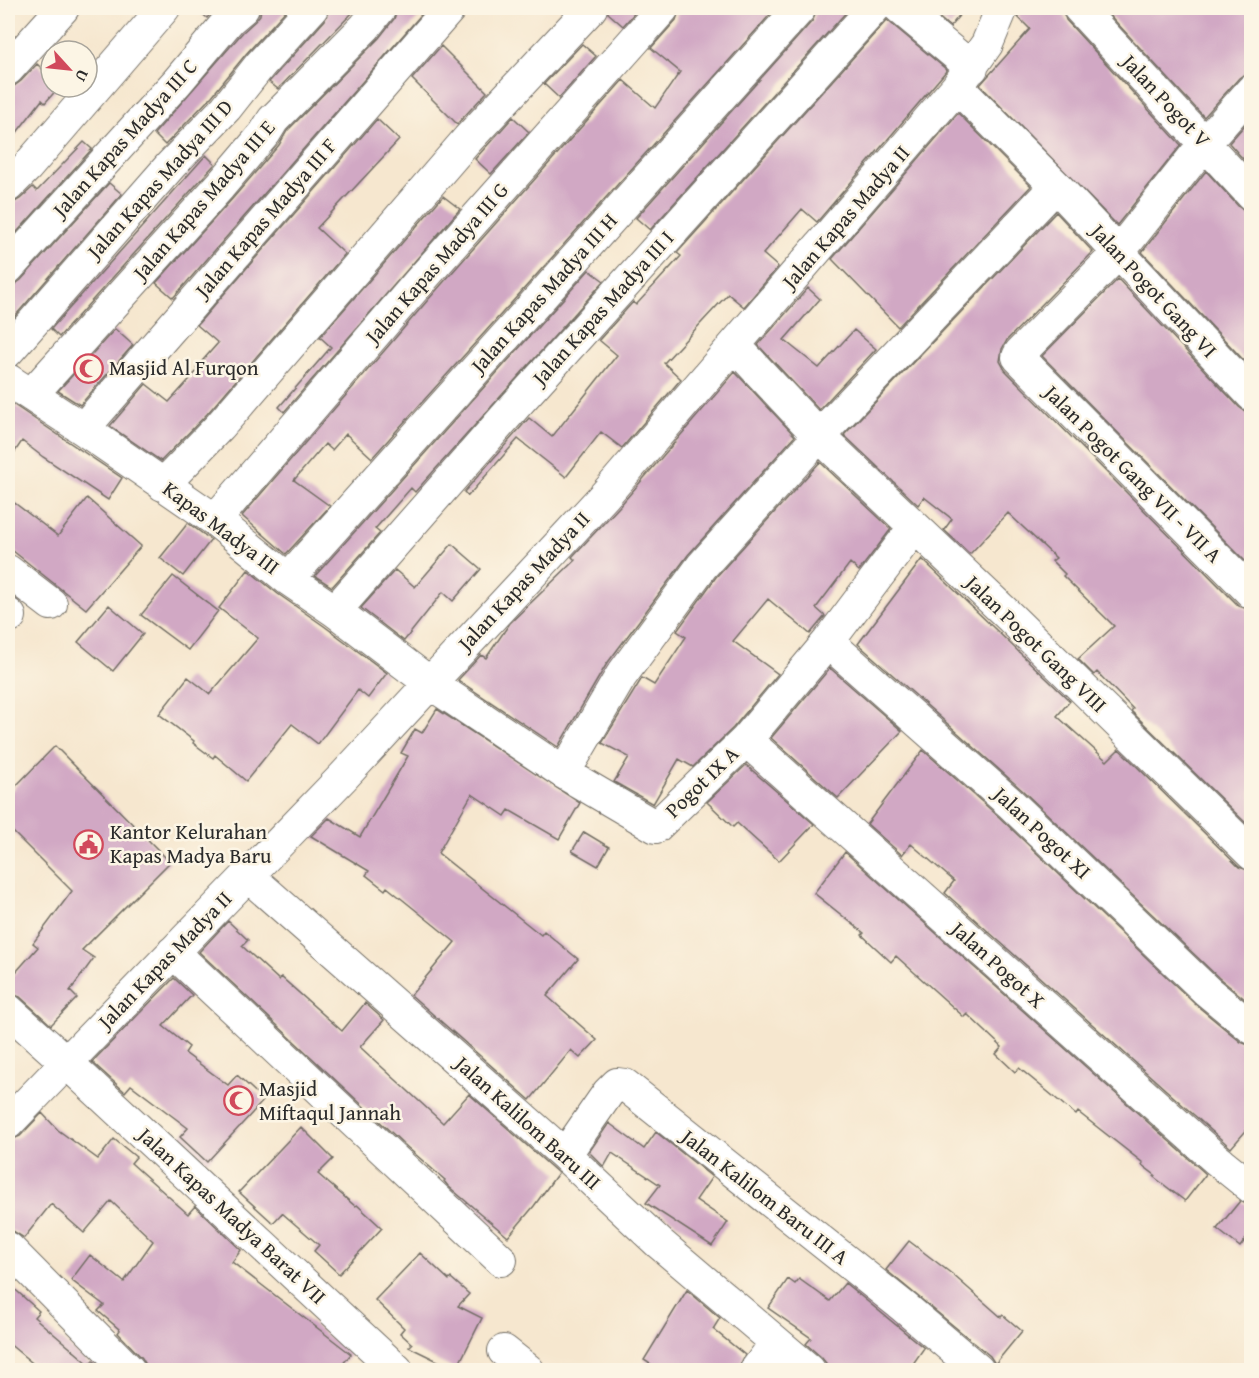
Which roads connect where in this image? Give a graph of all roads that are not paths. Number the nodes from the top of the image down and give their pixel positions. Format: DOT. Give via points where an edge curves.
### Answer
graph roads {
  1 [pos="63,8"];
  2 [pos="164,8"];
  3 [pos="243,8"];
  4 [pos="312,8"];
  5 [pos="380,8"];
  6 [pos="450,8"];
  7 [pos="591,8"];
  8 [pos="663,8"];
  9 [pos="800,8"];
  10 [pos="874,8"];
  11 [pos="900,8"];
  12 [pos="1078,8"];
  13 [pos="996,11"];
  14 [pos="8,69"];
  15 [pos="964,78"];
  16 [pos="1251,90"];
  17 [pos="1205,143"];
  18 [pos="8,186"];
  19 [pos="1056,186"];
  20 [pos="1251,195"];
  21 [pos="1118,253"];
  22 [pos="8,268"];
  23 [pos="735,346"];
  24 [pos="8,351"];
  25 [pos="19,387"];
  26 [pos="1251,395"];
  27 [pos="83,429"];
  28 [pos="819,436"];
  29 [pos="164,484"];
  30 [pos="215,520"];
  31 [pos="914,528"];
  32 [pos="8,571"];
  33 [pos="288,579"];
  34 [pos="1251,593"];
  35 [pos="51,604"];
  36 [pos="335,611"];
  37 [pos="828,642"];
  38 [pos="430,682"];
  39 [pos="746,740"];
  40 [pos="564,773"];
  41 [pos="1251,854"];
  42 [pos="247,875"];
  43 [pos="172,952"];
  44 [pos="8,1010"];
  45 [pos="1251,1029"];
  46 [pos="66,1062"];
  47 [pos="8,1123"];
  48 [pos="565,1155"];
  49 [pos="1251,1188"];
  50 [pos="8,1248"];
  51 [pos="501,1260"];
  52 [pos="776,1343"];
  53 [pos="504,1351"];
  54 [pos="129,1371"];
  55 [pos="397,1371"];
  56 [pos="528,1371"];
  57 [pos="756,1371"];
  58 [pos="809,1371"];
  59 [pos="978,1371"];
  1 -- 14 [label="street"];
  2 -- 18 [label="street"];
  3 -- 22 [label="street, Jalan Kapas Madya III C"];
  4 -- 24 [label="street, Jalan Kapas Madya III D"];
  5 -- 25 [label="street, Jalan Kapas Madya III E" via="273,120 220,186"];
  6 -- 27 [label="street, Jalan Kapas Madya III F"];
  7 -- 29 [label="street" via="468,139 220,426"];
  8 -- 30 [label="street, Jalan Kapas Madya III G" via="420,281"];
  9 -- 33 [label="street, Jalan Kapas Madya III H"];
  10 -- 36 [label="street, Jalan Kapas Madya III I"];
  11 -- 15 [label="street, Jalan Pogot Gang VI"];
  12 -- 17 [label="street, Jalan Pogot V"];
  13 -- 15 [label="street, Jalan Kapas Madya II" via="987,44"];
  15 -- 19 [label="street, Jalan Pogot Gang VI"];
  15 -- 23 [label="street, Jalan Kapas Madya II"];
  16 -- 17 [label="street"];
  17 -- 20 [label="street, Jalan Pogot V"];
  17 -- 21 [label="street"];
  19 -- 21 [label="street, Jalan Pogot Gang VI"];
  19 -- 28 [label="street"];
  21 -- 26 [label="street, Jalan Pogot Gang VI"];
  21 -- 34 [label="street, Jalan Pogot Gang VII - VII A" via="1018,357"];
  23 -- 28 [label="street, Jalan Pogot Gang VIII"];
  23 -- 38 [label="street, Jalan Kapas Madya II" via="605,495"];
  25 -- 27 [label="street, Kapas Madya III"];
  27 -- 29 [label="street, Kapas Madya III"];
  28 -- 31 [label="street, Jalan Pogot Gang VIII"];
  28 -- 40 [label="street" via="702,566 621,675"];
  29 -- 30 [label="street, Kapas Madya III"];
  30 -- 33 [label="street, Kapas Madya III"];
  31 -- 37 [label="street, Pogot IX A"];
  31 -- 41 [label="street, Jalan Pogot Gang VIII"];
  32 -- 35 [label="street"];
  33 -- 36 [label="street, Kapas Madya III"];
  36 -- 38 [label="street, Kapas Madya III"];
  37 -- 39 [label="street, Pogot IX A"];
  37 -- 45 [label="street, Jalan Pogot XI" via="1010,802"];
  38 -- 40 [label="street, Pogot IX A"];
  38 -- 42 [label="street, Jalan Kapas Madya II"];
  39 -- 40 [label="street, Pogot IX A" via="656,827"];
  39 -- 49 [label="street, Jalan Pogot X"];
  42 -- 43 [label="street, Jalan Kapas Madya II"];
  42 -- 48 [label="street, Jalan Kalilom Baru III"];
  43 -- 46 [label="street, Jalan Kapas Madya II"];
  43 -- 51 [label="street"];
  44 -- 46 [label="street, Jalan Kapas Madya Barat VII"];
  46 -- 47 [label="street, Jalan Kapas Madya II"];
  46 -- 55 [label="street, Jalan Kapas Madya Barat VII"];
  48 -- 52 [label="street, Jalan Kalilom Baru III" via="657,1242"];
  48 -- 59 [label="street, Jalan Kalilom Baru III A" via="608,1093 617,1084 625,1085 904,1307"];
  50 -- 54 [label="street"];
  52 -- 57 [label="street"];
  52 -- 58 [label="street, Jalan Kalilom Baru III"];
  53 -- 56 [label="street"];
}
